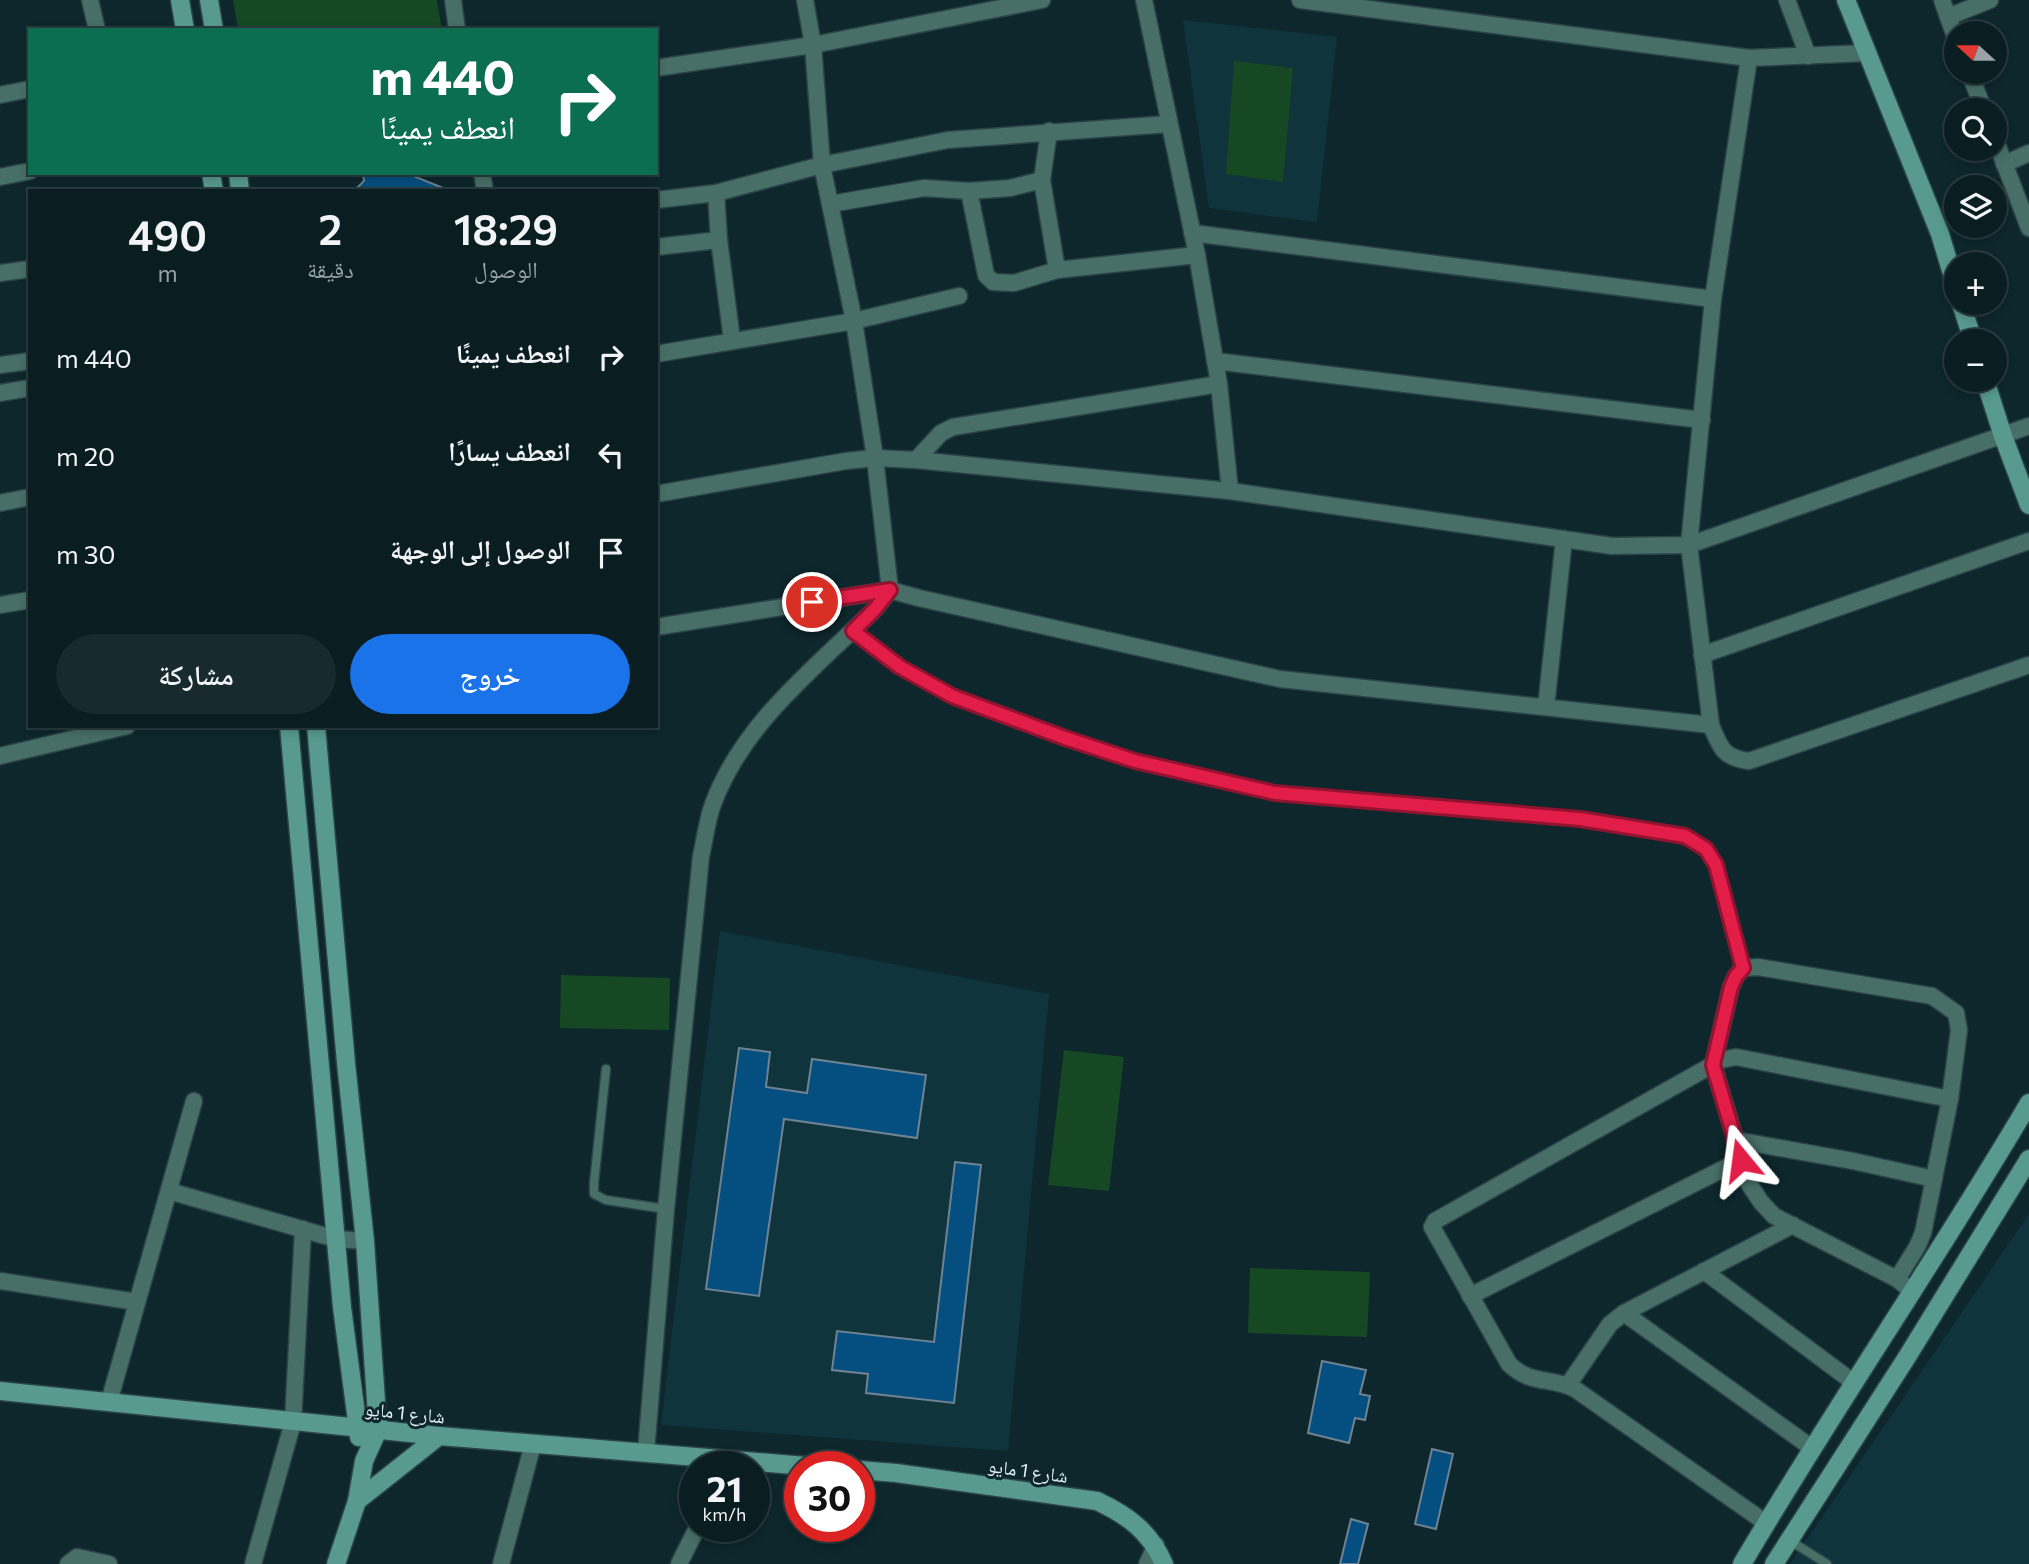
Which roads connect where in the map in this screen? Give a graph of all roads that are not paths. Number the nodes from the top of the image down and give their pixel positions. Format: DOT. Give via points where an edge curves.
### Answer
graph roads {
  1 [pos="90,0"];
  2 [pos="180,0"];
  3 [pos="209,0"];
  4 [pos="453,0"];
  5 [pos="805,0"];
  6 [pos="1042,0"];
  7 [pos="1144,0"];
  8 [pos="1300,0"];
  9 [pos="1787,0"];
  10 [pos="1846,0"];
  11 [pos="1942,0"];
  12 [pos="1990,0"];
  13 [pos="1418,7"];
  14 [pos="1948,17"];
  15 [pos="1949,21"];
  16 [pos="97,28"];
  17 [pos="186,28"];
  18 [pos="214,28"];
  19 [pos="457,28"];
  20 [pos="813,45"];
  21 [pos="1866,53"];
  22 [pos="1808,56"];
  23 [pos="1749,58"];
  24 [pos="658,68"];
  25 [pos="28,89"];
  26 [pos="0,95"];
  27 [pos="1169,124"];
  28 [pos="1049,131"];
  29 [pos="2029,153"];
  30 [pos="2004,163"];
  31 [pos="822,165"];
  32 [pos="28,171"];
  33 [pos="0,177"];
  34 [pos="1042,180"];
  35 [pos="969,191"];
  36 [pos="716,193"];
  37 [pos="658,200"];
  38 [pos="830,204"];
  39 [pos="2029,228"];
  40 [pos="1192,233"];
  41 [pos="719,240"];
  42 [pos="658,247"];
  43 [pos="1945,252"];
  44 [pos="1197,255"];
  45 [pos="28,269"];
  46 [pos="1057,270"];
  47 [pos="0,273"];
  48 [pos="959,296"];
  49 [pos="1713,299"];
  50 [pos="855,321"];
  51 [pos="732,340"];
  52 [pos="658,354"];
  53 [pos="28,361"];
  54 [pos="1215,361"];
  55 [pos="0,365"];
  56 [pos="1219,384"];
  57 [pos="28,388"];
  58 [pos="1989,392"];
  59 [pos="0,393"];
  60 [pos="1702,420"];
  61 [pos="2029,426"];
  62 [pos="2003,436"];
  63 [pos="875,458"];
  64 [pos="916,460"];
  65 [pos="1230,491"];
  66 [pos="658,494"];
  67 [pos="28,497"];
  68 [pos="0,503"];
  69 [pos="2029,505"];
  70 [pos="1564,539"];
  71 [pos="2029,541"];
  72 [pos="1689,545"];
  73 [pos="890,590"];
  74 [pos="28,600"];
  75 [pos="0,605"];
  76 [pos="658,627"];
  77 [pos="853,631"];
  78 [pos="1702,655"];
  79 [pos="2029,665"];
  80 [pos="1546,707"];
  81 [pos="1712,725"];
  82 [pos="119,728"];
  83 [pos="289,728"];
  84 [pos="316,728"];
  85 [pos="0,756"];
  86 [pos="1743,968"];
  87 [pos="1713,1065"];
  88 [pos="606,1069"];
  89 [pos="1950,1099"];
  90 [pos="194,1101"];
  91 [pos="2029,1103"];
  92 [pos="1735,1140"];
  93 [pos="2029,1158"];
  94 [pos="1741,1160"];
  95 [pos="1934,1178"];
  96 [pos="169,1191"];
  97 [pos="666,1209"];
  98 [pos="1793,1225"];
  99 [pos="303,1229"];
  100 [pos="336,1239"];
  101 [pos="365,1241"];
  102 [pos="1704,1271"];
  103 [pos="1896,1279"];
  104 [pos="0,1281"];
  105 [pos="1913,1292"];
  106 [pos="1470,1296"];
  107 [pos="137,1302"];
  108 [pos="1624,1313"];
  109 [pos="1853,1382"];
  110 [pos="1568,1385"];
  111 [pos="0,1391"];
  112 [pos="108,1402"];
  113 [pos="293,1422"];
  114 [pos="356,1428"];
  115 [pos="378,1430"];
  116 [pos="439,1436"];
  117 [pos="533,1444"];
  118 [pos="1812,1448"];
  119 [pos="646,1452"];
  120 [pos="679,1457"];
  121 [pos="364,1461"];
  122 [pos="875,1471"];
  123 [pos="356,1501"];
  124 [pos="1766,1523"];
  125 [pos="1789,1540"];
  126 [pos="690,1542"];
  127 [pos="1156,1545"];
  128 [pos="506,1563"];
  129 [pos="68,1564"];
  130 [pos="109,1564"];
  131 [pos="253,1564"];
  132 [pos="336,1564"];
  133 [pos="679,1564"];
  134 [pos="1147,1564"];
  135 [pos="1164,1564"];
  136 [pos="1742,1564"];
  137 [pos="1774,1564"];
  138 [pos="1827,1564"];
  1 -- 16 [label="street"];
  2 -- 17 [label="main road"];
  3 -- 18 [label="main road"];
  4 -- 19 [label="street"];
  5 -- 20 [label="street"];
  6 -- 20 [label="street"];
  7 -- 27 [label="street"];
  8 -- 13 [label="street"];
  9 -- 22 [label="street"];
  10 -- 21 [label="main road"];
  11 -- 14 [label="street"];
  12 -- 14 [label="street"];
  13 -- 23 [label="street"];
  14 -- 15 [label="street"];
  20 -- 24 [label="street"];
  20 -- 31 [label="street"];
  21 -- 22 [label="street"];
  21 -- 43 [label="main road"];
  22 -- 23 [label="street"];
  23 -- 49 [label="street"];
  25 -- 26 [label="street"];
  27 -- 28 [label="street"];
  27 -- 40 [label="street"];
  28 -- 31 [label="street" via="948,140"];
  28 -- 34 [label="street"];
  29 -- 30 [label="street"];
  30 -- 39 [label="street"];
  31 -- 36 [label="street"];
  31 -- 38 [label="street"];
  32 -- 33 [label="street"];
  34 -- 35 [label="street"];
  34 -- 46 [label="street"];
  35 -- 38 [label="street" via="924,188"];
  35 -- 46 [label="street" via="986,275 993,282 1014,283"];
  36 -- 37 [label="street"];
  36 -- 41 [label="street"];
  38 -- 50 [label="street"];
  40 -- 44 [label="street"];
  40 -- 49 [label="street"];
  41 -- 42 [label="street"];
  41 -- 51 [label="street"];
  44 -- 46 [label="street"];
  44 -- 54 [label="street"];
  45 -- 47 [label="street"];
  48 -- 50 [label="street"];
  49 -- 60 [label="street"];
  50 -- 51 [label="street"];
  50 -- 63 [label="street"];
  51 -- 52 [label="street"];
  53 -- 55 [label="street"];
  54 -- 56 [label="street"];
  54 -- 60 [label="street"];
  56 -- 64 [label="street" via="953,427 941,433"];
  56 -- 65 [label="street"];
  57 -- 59 [label="street"];
  58 -- 62 [label="main road"];
  60 -- 72 [label="street"];
  61 -- 62 [label="street"];
  62 -- 69 [label="main road"];
  62 -- 72 [label="street"];
  63 -- 64 [label="street"];
  63 -- 66 [label="street"];
  63 -- 73 [label="street"];
  64 -- 65 [label="street"];
  65 -- 70 [label="street"];
  67 -- 68 [label="street"];
  70 -- 72 [label="street" via="1612,546"];
  70 -- 80 [label="street"];
  71 -- 78 [label="street"];
  72 -- 78 [label="street"];
  73 -- 76 [label="street"];
  73 -- 77 [label="street"];
  73 -- 80 [label="street" via="1280,679"];
  74 -- 75 [label="street"];
  77 -- 86 [label="lane" via="900,667 952,696 1135,761 1275,793 1580,819 1685,836 1706,849 1716,865"];
  77 -- 97 [label="street" via="758,725 712,805 701,856"];
  78 -- 81 [label="street"];
  79 -- 81 [label="street" via="1749,761 1726,753"];
  80 -- 81 [label="street"];
  82 -- 85 [label="street"];
  83 -- 100 [label="main road"];
  84 -- 101 [label="main road"];
  86 -- 87 [label="street" via="1731,987"];
  86 -- 89 [label="street" via="1932,996 1944,1003 1956,1013 1959,1030"];
  87 -- 89 [label="street" via="1736,1057"];
  87 -- 92 [label="street"];
  87 -- 106 [label="street" via="1435,1221 1434,1234"];
  88 -- 97 [label="lane" via="594,1194"];
  89 -- 95 [label="street"];
  90 -- 96 [label="street"];
  91 -- 105 [label="main road"];
  92 -- 94 [label="street"];
  92 -- 95 [label="street"];
  93 -- 125 [label="main road"];
  94 -- 98 [label="street" via="1761,1202 1774,1216"];
  94 -- 106 [label="street"];
  95 -- 103 [label="street" via="1923,1233"];
  96 -- 99 [label="street"];
  96 -- 107 [label="street"];
  97 -- 119 [label="street"];
  98 -- 102 [label="street"];
  98 -- 103 [label="street"];
  99 -- 100 [label="street"];
  99 -- 113 [label="street"];
  100 -- 101 [label="street"];
  100 -- 114 [label="main road"];
  101 -- 115 [label="main road"];
  102 -- 108 [label="street"];
  102 -- 109 [label="street"];
  103 -- 105 [label="street"];
  104 -- 107 [label="street"];
  105 -- 109 [label="main road"];
  106 -- 110 [label="street" via="1509,1364 1527,1378"];
  107 -- 112 [label="street"];
  108 -- 110 [label="street" via="1610,1324"];
  108 -- 118 [label="street"];
  109 -- 118 [label="main road"];
  110 -- 124 [label="street"];
  111 -- 112 [label="main road, شارع 1 مايو"];
  112 -- 113 [label="main road, شارع 1 مايو"];
  113 -- 114 [label="main road, شارع 1 مايو"];
  113 -- 131 [label="street"];
  114 -- 115 [label="main road, شارع 1 مايو"];
  114 -- 121 [label="main road"];
  115 -- 116 [label="main road, شارع 1 مايو"];
  115 -- 121 [label="main road"];
  116 -- 117 [label="main road, شارع 1 مايو"];
  116 -- 123 [label="main road"];
  117 -- 119 [label="main road, شارع 1 مايو"];
  117 -- 128 [label="street"];
  118 -- 124 [label="main road"];
  119 -- 120 [label="main road, شارع 1 مايو"];
  121 -- 123 [label="main road"];
  122 -- 127 [label="main road, شارع 1 مايو" via="1097,1501 1118,1511"];
  123 -- 132 [label="main road"];
  124 -- 136 [label="main road"];
  125 -- 137 [label="main road"];
  125 -- 138 [label="lane"];
  126 -- 133 [label="street"];
  127 -- 134 [label="street"];
  127 -- 135 [label="main road, شارع 1 مايو"];
  129 -- 130 [label="street" via="76,1557"];
}
